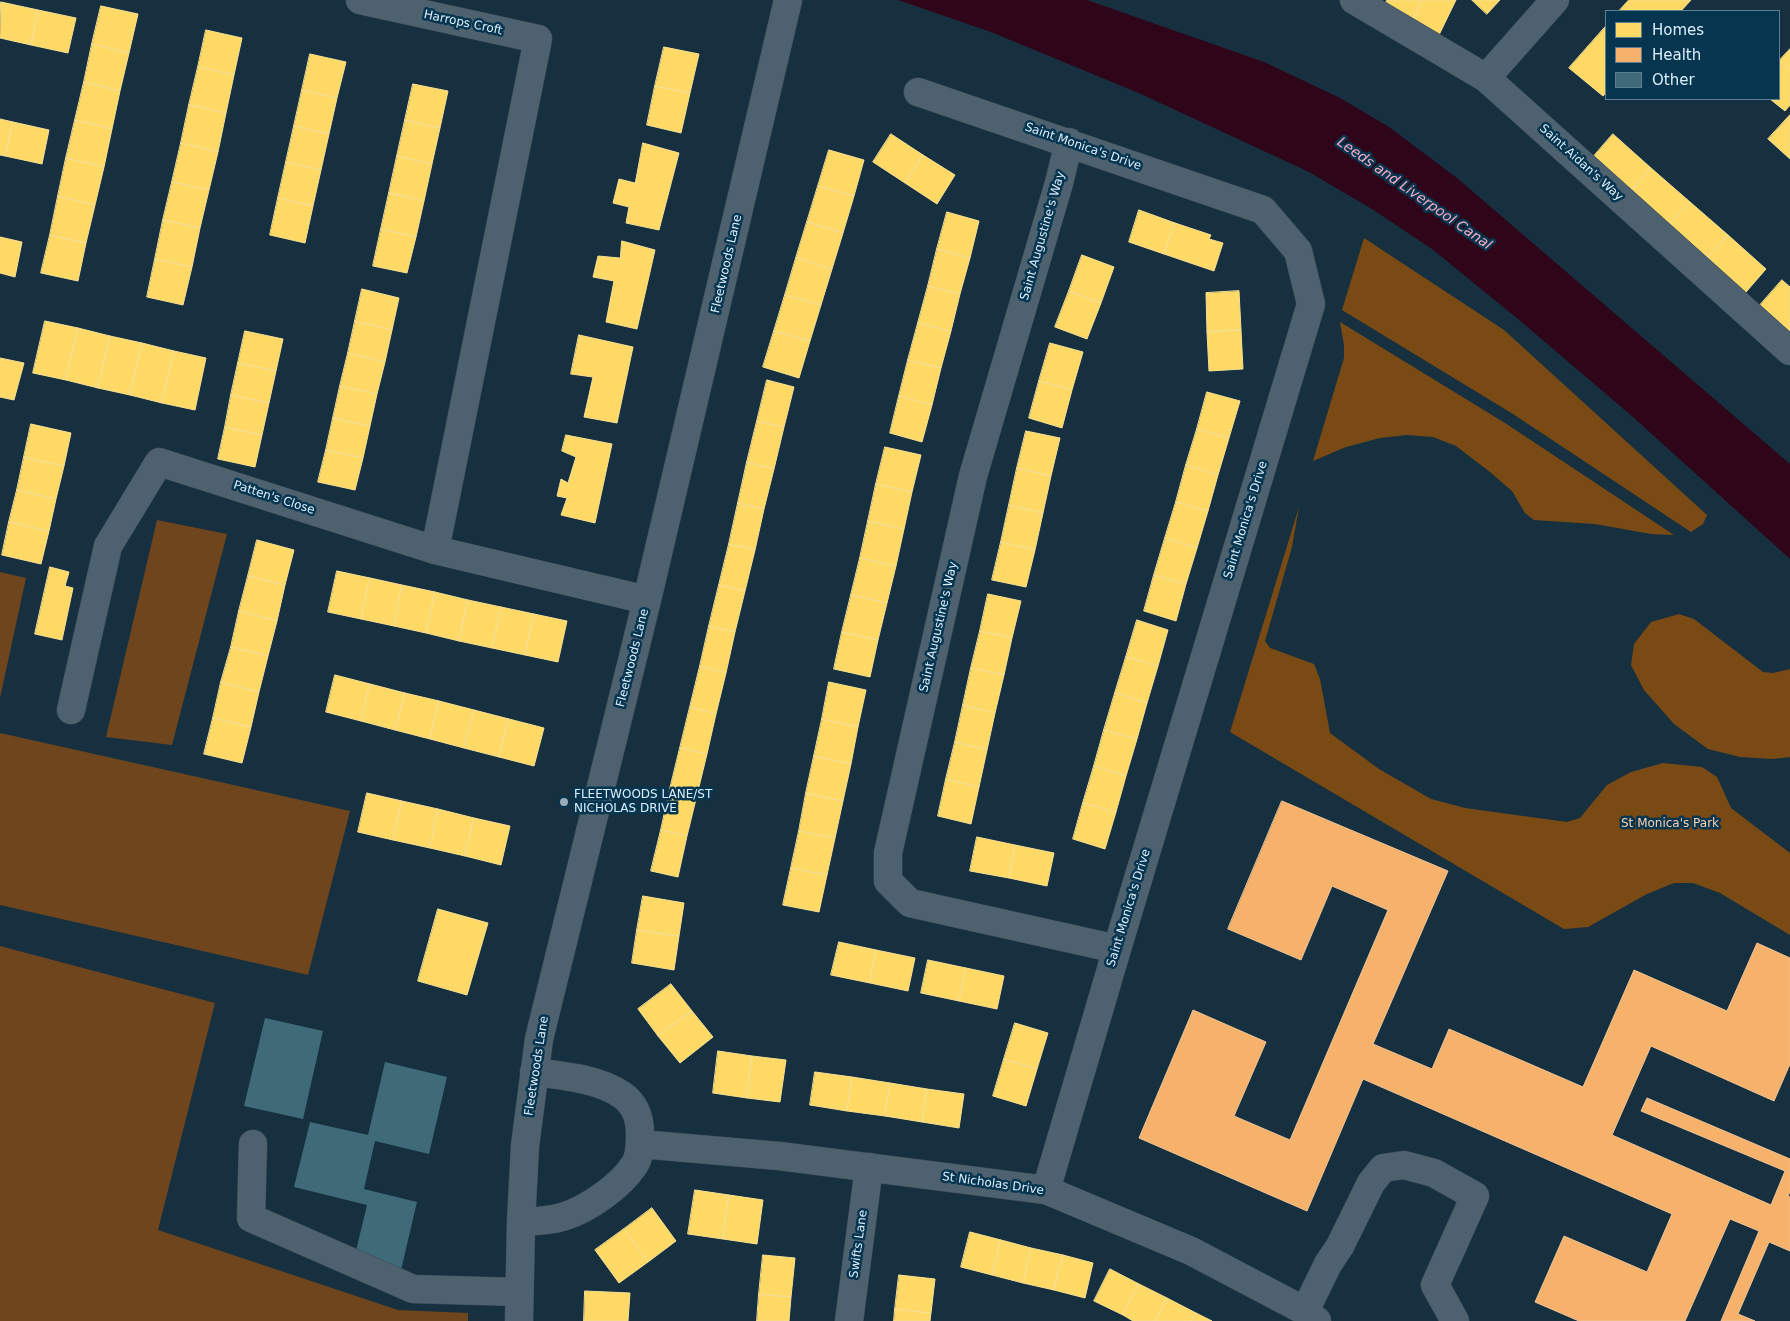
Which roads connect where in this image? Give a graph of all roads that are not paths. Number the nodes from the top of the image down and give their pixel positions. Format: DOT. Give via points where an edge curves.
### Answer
graph roads {
  1 [pos="360,0"];
  2 [pos="788,0"];
  3 [pos="1354,0"];
  4 [pos="1555,0"];
  5 [pos="1486,78"];
  6 [pos="918,92"];
  7 [pos="1069,142"];
  8 [pos="1790,351"];
  9 [pos="434,550"];
  10 [pos="647,600"];
  11 [pos="71,710"];
  12 [pos="1117,949"];
  13 [pos="534,1072"];
  14 [pos="253,1144"];
  15 [pos="640,1144"];
  16 [pos="869,1167"];
  17 [pos="1046,1190"];
  18 [pos="521,1222"];
  19 [pos="518,1292"];
  20 [pos="1311,1316"];
  21 [pos="519,1321"];
  22 [pos="849,1321"];
  23 [pos="1455,1321"];
  1 -- 9 [label="street, Harrops Croft" via="538,39"];
  2 -- 10 [label="street, Fleetwoods Lane"];
  3 -- 5 [label="street, Saint Aidan's Way"];
  4 -- 5 [label="street"];
  5 -- 8 [label="street, Saint Aidan's Way"];
  6 -- 7 [label="street, Saint Monica's Drive"];
  7 -- 12 [label="street, Saint Monica's Drive" via="1263,210 1298,251 1311,304"];
  7 -- 12 [label="street, Saint Augustine's Way" via="973,476 888,853 888,880 910,903"];
  9 -- 10 [label="street, Patten's Close"];
  9 -- 11 [label="street, Patten's Close" via="159,462 108,546"];
  10 -- 13 [label="street, Fleetwoods Lane" via="539,1039"];
  12 -- 17 [label="street, Saint Monica's Drive"];
  13 -- 15 [label="street" via="607,1086 623,1096 634,1106 640,1122"];
  13 -- 18 [label="street, Fleetwoods Lane" via="525,1146"];
  14 -- 19 [label="street" via="251,1218 414,1289"];
  15 -- 16 [label="street, St Nicholas Drive"];
  15 -- 18 [label="street" via="636,1162 623,1178 581,1210 563,1217"];
  16 -- 17 [label="street, St Nicholas Drive"];
  16 -- 22 [label="street, Swifts Lane"];
  17 -- 20 [label="street, St Nicholas Drive" via="1191,1251"];
  18 -- 19 [label="street, Fleetwoods Lane"];
  19 -- 21 [label="street, Fleetwoods Lane"];
  20 -- 23 [label="street" via="1328,1264 1371,1183 1383,1168 1404,1165 1434,1173 1475,1196 1435,1285"];
}
